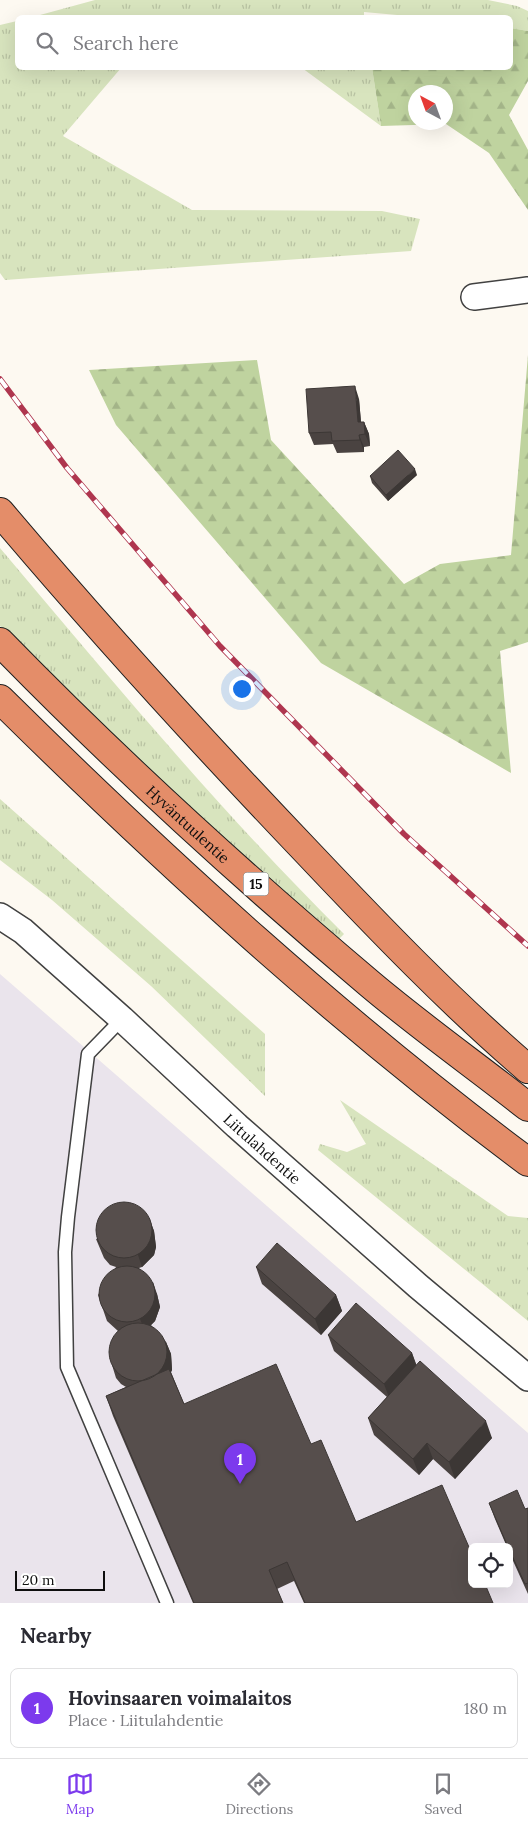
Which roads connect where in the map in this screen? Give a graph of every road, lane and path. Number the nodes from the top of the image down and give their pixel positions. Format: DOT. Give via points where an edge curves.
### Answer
graph roads {
  1 [pos="528,290"];
  2 [pos="474,297"];
  3 [pos="0,512"];
  4 [pos="0,642"];
  5 [pos="0,699"];
  6 [pos="0,724"];
  7 [pos="98,796"];
  8 [pos="0,916"];
  9 [pos="122,1019"];
  10 [pos="528,1069"];
  11 [pos="528,1107"];
  12 [pos="528,1162"];
  13 [pos="528,1378"];
  14 [pos="167,1603"];
  1 -- 2 [label="street"];
  3 -- 10 [label="highway" via="72,597 259,802 403,952"];
  4 -- 11 [label="highway, Hyväntuulentie / 15" via="135,774 290,915 371,985"];
  5 -- 7 [label="highway"];
  6 -- 7 [label="highway"];
  7 -- 12 [label="highway" via="344,1015"];
  8 -- 9 [label="street, Liitulahdentie" via="23,931"];
  9 -- 13 [label="street, Liitulahdentie" via="418,1286"];
  9 -- 14 [label="lane" via="88,1054 65,1252 67,1367"];
}
